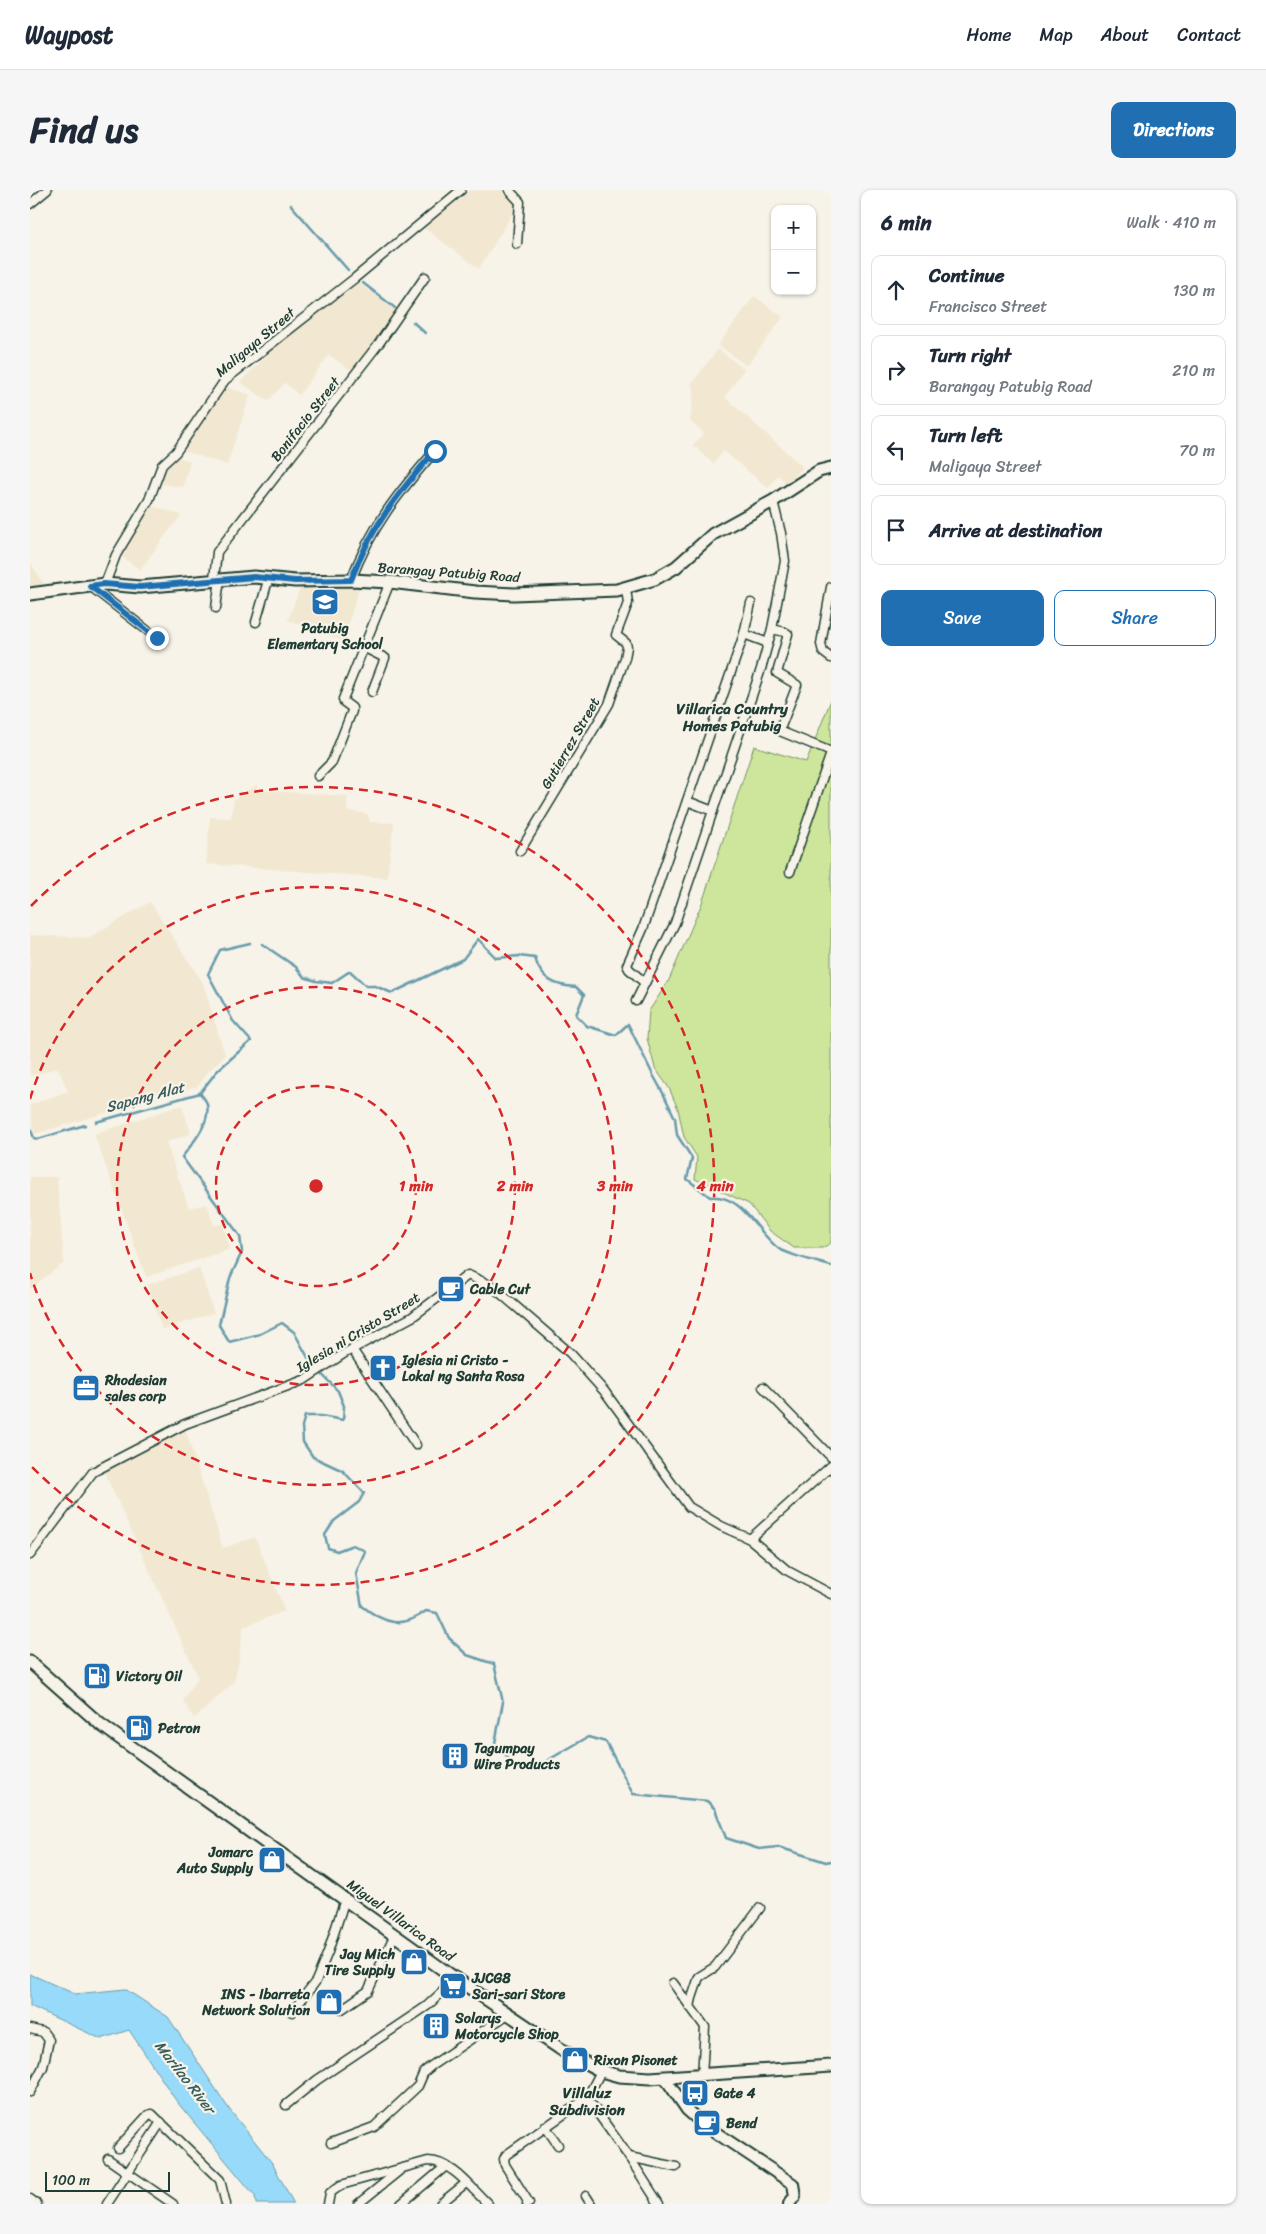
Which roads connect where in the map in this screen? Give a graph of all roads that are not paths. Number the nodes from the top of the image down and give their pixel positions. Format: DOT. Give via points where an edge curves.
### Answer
graph roads {
  1 [pos="47,190"];
  2 [pos="461,190"];
  3 [pos="509,190"];
  4 [pos="30,204"];
  5 [pos="517,244"];
  6 [pos="425,277"];
  7 [pos="435,451"];
  8 [pos="831,468"];
  9 [pos="773,500"];
  10 [pos="270,578"];
  11 [pos="217,579"];
  12 [pos="351,580"];
  13 [pos="390,582"];
  14 [pos="104,584"];
  15 [pos="90,586"];
  16 [pos="831,587"];
  17 [pos="626,589"];
  18 [pos="30,594"];
  19 [pos="751,603"];
  20 [pos="216,608"];
  21 [pos="256,622"];
  22 [pos="772,629"];
  23 [pos="744,634"];
  24 [pos="157,638"];
  25 [pos="768,643"];
  26 [pos="364,647"];
  27 [pos="831,658"];
  28 [pos="372,692"];
  29 [pos="318,776"];
  30 [pos="687,801"];
  31 [pos="713,811"];
  32 [pos="520,851"];
  33 [pos="790,872"];
  34 [pos="645,983"];
  35 [pos="636,1001"];
  36 [pos="352,1349"];
  37 [pos="763,1387"];
  38 [pos="416,1445"];
  39 [pos="831,1457"];
  40 [pos="831,1467"];
  41 [pos="750,1539"];
  42 [pos="30,1556"];
  43 [pos="831,1594"];
  44 [pos="30,1662"];
  45 [pos="345,1899"];
  46 [pos="760,1908"];
  47 [pos="395,1934"];
  48 [pos="453,1976"];
  49 [pos="673,1983"];
  50 [pos="690,2007"];
  51 [pos="342,2009"];
  52 [pos="292,2012"];
  53 [pos="508,2014"];
  54 [pos="30,2029"];
  55 [pos="831,2066"];
  56 [pos="601,2071"];
  57 [pos="702,2076"];
  58 [pos="665,2078"];
  59 [pos="30,2092"];
  60 [pos="587,2098"];
  61 [pos="286,2105"];
  62 [pos="161,2122"];
  63 [pos="545,2126"];
  64 [pos="331,2143"];
  65 [pos="558,2145"];
  66 [pos="118,2148"];
  67 [pos="629,2156"];
  68 [pos="108,2158"];
  69 [pos="446,2166"];
  70 [pos="676,2166"];
  71 [pos="403,2168"];
  72 [pos="127,2172"];
  73 [pos="466,2183"];
  74 [pos="586,2196"];
  75 [pos="30,2199"];
  76 [pos="37,2204"];
  77 [pos="106,2204"];
  78 [pos="173,2204"];
  79 [pos="226,2204"];
  80 [pos="328,2204"];
  81 [pos="358,2204"];
  82 [pos="401,2204"];
  83 [pos="440,2204"];
  84 [pos="488,2204"];
  85 [pos="527,2204"];
  86 [pos="591,2204"];
  87 [pos="659,2204"];
  88 [pos="789,2204"];
  1 -- 4 [label="street"];
  2 -- 14 [label="street, Maligaya Street" via="225,380 176,452 162,465 150,500 116,555"];
  3 -- 5 [label="street" via="520,202"];
  6 -- 11 [label="street, Bonifacio Street" via="380,342 217,552"];
  7 -- 12 [label="street" via="400,491 379,522 362,551"];
  8 -- 9 [label="main road, Barangay Patubig Road" via="819,471"];
  9 -- 17 [label="main road, Barangay Patubig Road" via="713,534 676,567"];
  9 -- 22 [label="street" via="785,561"];
  10 -- 11 [label="main road, Barangay Patubig Road"];
  10 -- 12 [label="main road, Barangay Patubig Road"];
  10 -- 21 [label="street"];
  11 -- 14 [label="main road, Barangay Patubig Road" via="140,587"];
  11 -- 20 [label="street, Bonifacio Street"];
  12 -- 13 [label="main road, Barangay Patubig Road"];
  13 -- 17 [label="main road, Barangay Patubig Road" via="504,593"];
  13 -- 26 [label="street"];
  14 -- 15 [label="main road, Barangay Patubig Road"];
  15 -- 18 [label="main road, Barangay Patubig Road"];
  15 -- 24 [label="street"];
  16 -- 27 [label="street" via="821,644 823,652"];
  17 -- 32 [label="street, Gutierrez Street" via="628,603 616,635 627,647 608,704"];
  19 -- 23 [label="street"];
  22 -- 25 [label="street"];
  22 -- 33 [label="street" via="788,634 778,675 797,685 780,729 831,753"];
  23 -- 25 [label="street"];
  23 -- 30 [label="street"];
  25 -- 31 [label="street"];
  26 -- 28 [label="street" via="385,658"];
  26 -- 29 [label="street" via="343,700 352,711 332,762"];
  30 -- 31 [label="street"];
  30 -- 34 [label="street" via="628,965"];
  31 -- 34 [label="street" via="674,924"];
  34 -- 35 [label="street"];
  36 -- 38 [label="street"];
  36 -- 41 [label="street, Iglesia ni Cristo Street" via="412,1317 468,1275 492,1286 570,1353 605,1392 689,1507"];
  36 -- 42 [label="street, Iglesia ni Cristo Street" via="304,1380 185,1424 93,1472"];
  37 -- 39 [label="street"];
  40 -- 41 [label="street"];
  41 -- 43 [label="street, Iglesia ni Cristo Street" via="788,1571"];
  44 -- 45 [label="main road, Miguel Villarica Road" via="100,1724"];
  45 -- 47 [label="main road, Miguel Villarica Road"];
  45 -- 52 [label="street" via="316,1981"];
  46 -- 50 [label="street" via="715,1967 699,1977"];
  47 -- 48 [label="main road, Miguel Villarica Road"];
  47 -- 51 [label="street" via="368,1991"];
  48 -- 53 [label="main road, Miguel Villarica Road"];
  48 -- 61 [label="street" via="427,2006 317,2080"];
  49 -- 50 [label="street"];
  50 -- 57 [label="street" via="704,2027"];
  53 -- 56 [label="main road, Miguel Villarica Road" via="565,2052"];
  53 -- 64 [label="street" via="431,2066 424,2072 418,2086 374,2127"];
  54 -- 59 [label="street" via="43,2032 49,2040 43,2067"];
  55 -- 57 [label="main road, Miguel Villarica Road"];
  56 -- 58 [label="main road, Miguel Villarica Road" via="619,2076"];
  56 -- 60 [label="street"];
  57 -- 58 [label="main road, Miguel Villarica Road"];
  58 -- 88 [label="street" via="687,2110 703,2124 793,2184 795,2196"];
  60 -- 63 [label="street"];
  60 -- 67 [label="street"];
  62 -- 66 [label="street" via="150,2114"];
  62 -- 72 [label="street"];
  62 -- 79 [label="street" via="220,2180"];
  63 -- 65 [label="street"];
  63 -- 85 [label="street" via="506,2155 504,2160"];
  67 -- 70 [label="street"];
  67 -- 87 [label="street"];
  68 -- 72 [label="street"];
  69 -- 71 [label="street" via="438,2161 428,2161"];
  69 -- 73 [label="street"];
  69 -- 82 [label="street"];
  71 -- 80 [label="street" via="341,2185 330,2193"];
  71 -- 81 [label="street"];
  72 -- 77 [label="street"];
  72 -- 78 [label="street"];
  73 -- 83 [label="street"];
  73 -- 84 [label="street"];
  74 -- 86 [label="street"];
  75 -- 76 [label="street"];
}
